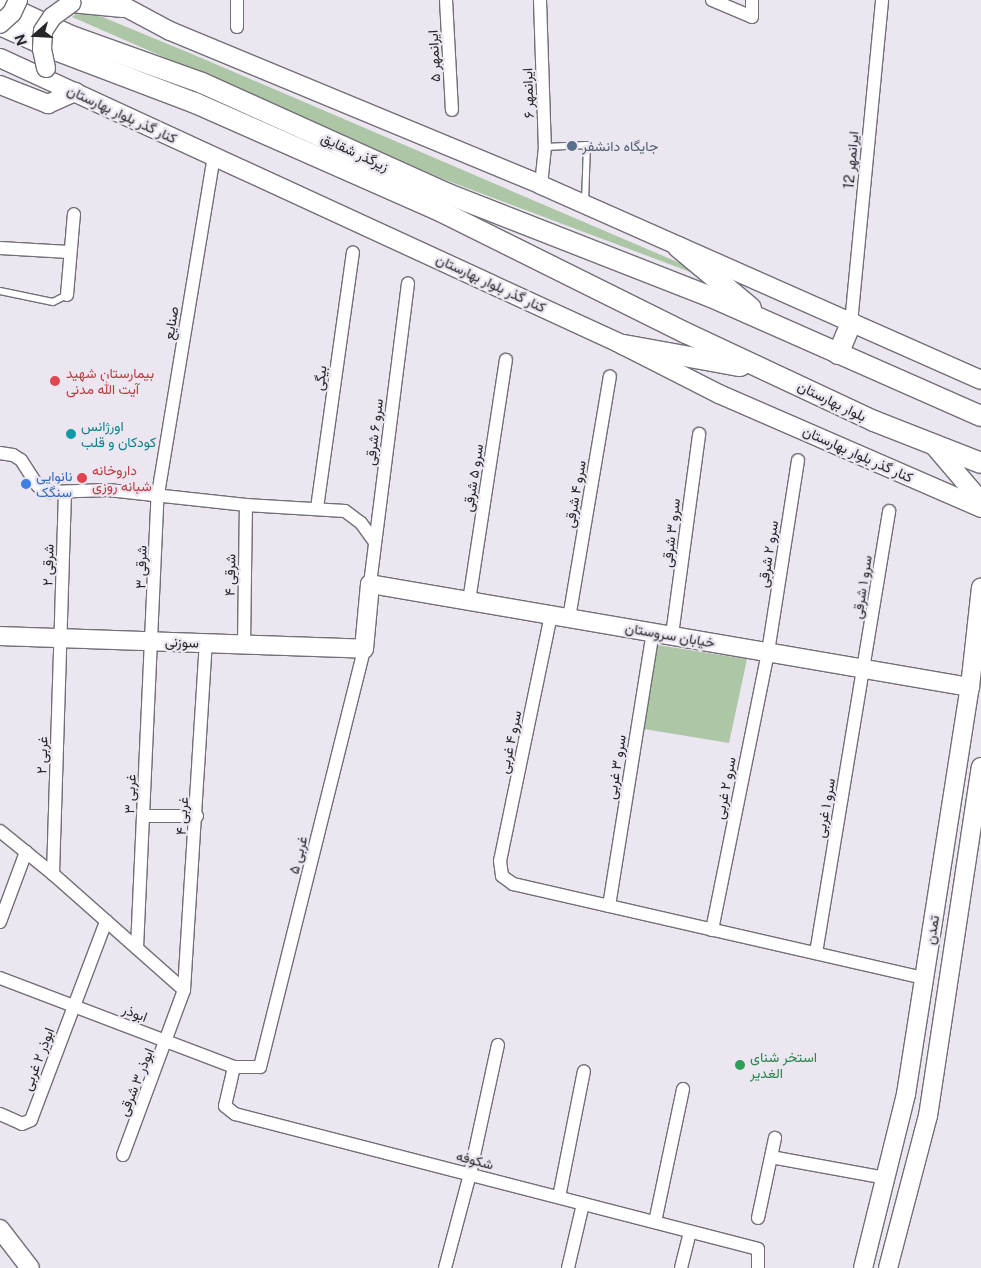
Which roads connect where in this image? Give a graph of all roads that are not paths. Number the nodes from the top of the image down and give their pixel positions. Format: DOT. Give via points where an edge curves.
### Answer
graph roads {
  1 [pos="18,0"];
  2 [pos="237,0"];
  3 [pos="446,0"];
  4 [pos="540,0"];
  5 [pos="712,0"];
  6 [pos="752,0"];
  7 [pos="882,0"];
  8 [pos="116,2"];
  9 [pos="0,4"];
  10 [pos="0,24"];
  11 [pos="237,26"];
  12 [pos="0,58"];
  13 [pos="0,85"];
  14 [pos="74,92"];
  15 [pos="452,110"];
  16 [pos="545,147"];
  17 [pos="214,156"];
  18 [pos="541,185"];
  19 [pos="586,204"];
  20 [pos="74,214"];
  21 [pos="678,247"];
  22 [pos="0,248"];
  23 [pos="69,252"];
  24 [pos="353,253"];
  25 [pos="408,283"];
  26 [pos="0,291"];
  27 [pos="67,295"];
  28 [pos="851,323"];
  29 [pos="772,325"];
  30 [pos="686,333"];
  31 [pos="624,345"];
  32 [pos="838,354"];
  33 [pos="506,360"];
  34 [pos="770,371"];
  35 [pos="610,376"];
  36 [pos="981,380"];
  37 [pos="981,416"];
  38 [pos="699,434"];
  39 [pos="934,446"];
  40 [pos="0,453"];
  41 [pos="798,460"];
  42 [pos="981,464"];
  43 [pos="65,494"];
  44 [pos="158,494"];
  45 [pos="981,501"];
  46 [pos="246,505"];
  47 [pos="317,508"];
  48 [pos="981,508"];
  49 [pos="889,511"];
  50 [pos="375,542"];
  51 [pos="370,584"];
  52 [pos="981,588"];
  53 [pos="469,601"];
  54 [pos="560,616"];
  55 [pos="653,632"];
  56 [pos="672,635"];
  57 [pos="0,636"];
  58 [pos="61,638"];
  59 [pos="154,641"];
  60 [pos="206,643"];
  61 [pos="244,645"];
  62 [pos="364,649"];
  63 [pos="768,652"];
  64 [pos="864,668"];
  65 [pos="970,687"];
  66 [pos="981,766"];
  67 [pos="144,816"];
  68 [pos="197,816"];
  69 [pos="0,831"];
  70 [pos="26,852"];
  71 [pos="53,874"];
  72 [pos="610,906"];
  73 [pos="106,921"];
  74 [pos="0,922"];
  75 [pos="712,930"];
  76 [pos="137,948"];
  77 [pos="816,953"];
  78 [pos="0,978"];
  79 [pos="925,978"];
  80 [pos="184,990"];
  81 [pos="74,1006"];
  82 [pos="168,1042"];
  83 [pos="498,1045"];
  84 [pos="234,1067"];
  85 [pos="260,1067"];
  86 [pos="584,1071"];
  87 [pos="683,1089"];
  88 [pos="0,1114"];
  89 [pos="776,1138"];
  90 [pos="123,1155"];
  91 [pos="771,1157"];
  92 [pos="470,1174"];
  93 [pos="885,1178"];
  94 [pos="559,1198"];
  95 [pos="583,1204"];
  96 [pos="758,1218"];
  97 [pos="655,1222"];
  98 [pos="0,1229"];
  99 [pos="690,1232"];
  100 [pos="30,1268"];
  101 [pos="445,1268"];
  102 [pos="568,1268"];
  103 [pos="681,1268"];
  104 [pos="758,1268"];
  105 [pos="864,1268"];
  106 [pos="888,1268"];
  1 -- 10 [label="main road, bridge" via="12,13"];
  2 -- 11 [label="street"];
  3 -- 15 [label="street, ایرانمهر ۵"];
  4 -- 16 [label="street, ایرانمهر ۶"];
  5 -- 6 [label="street" via="752,17"];
  7 -- 28 [label="street, ایرانمهر 12"];
  8 -- 14 [label="main road, bridge" via="71,3 52,17 43,31 46,68 55,80"];
  8 -- 18 [label="main road" via="170,31"];
  9 -- 29 [label="main road, زیرگذر شقایق" via="71,36 202,82 448,194 711,297"];
  10 -- 30 [label="main road, زیرگذر شقایق" via="58,51 196,103 440,211"];
  12 -- 14 [label="main road, کنار گذر بلوار بهارستان"];
  13 -- 14 [label="main road" via="48,104"];
  14 -- 17 [label="main road, کنار گذر بلوار بهارستان"];
  16 -- 18 [label="street, ایرانمهر ۶"];
  16 -- 19 [label="lane" via="587,145"];
  17 -- 31 [label="main road, کنار گذر بلوار بهارستان"];
  17 -- 44 [label="street, صنایع"];
  18 -- 19 [label="main road"];
  19 -- 21 [label="main road"];
  20 -- 23 [label="street"];
  21 -- 28 [label="main road"];
  21 -- 29 [label="main road"];
  22 -- 23 [label="street"];
  23 -- 27 [label="street"];
  24 -- 47 [label="street, بیگی"];
  25 -- 50 [label="street, سرو ۶ شرقی"];
  26 -- 27 [label="lane" via="53,302"];
  28 -- 32 [label="main road"];
  28 -- 36 [label="main road"];
  29 -- 32 [label="main road"];
  30 -- 34 [label="main road, بلوار بهارستان"];
  31 -- 34 [label="main road"];
  31 -- 48 [label="main road, کنار گذر بلوار بهارستان" via="718,394"];
  32 -- 37 [label="main road"];
  33 -- 53 [label="street, سرو ۵ شرقی"];
  34 -- 39 [label="main road, بلوار بهارستان"];
  35 -- 54 [label="street, سرو ۴ شرقی"];
  38 -- 56 [label="street, سرو ۳ شرقی"];
  39 -- 42 [label="main road, بلوار بهارستان"];
  39 -- 45 [label="main road"];
  40 -- 43 [label="street" via="12,454 21,460 42,490"];
  41 -- 63 [label="street, سرو ۲ شرقی"];
  43 -- 44 [label="street" via="108,490"];
  43 -- 58 [label="street, شرقی ۲"];
  44 -- 46 [label="street"];
  44 -- 59 [label="street, شرقی ۳"];
  46 -- 47 [label="street"];
  46 -- 61 [label="street, شرقی ۴"];
  47 -- 50 [label="street" via="345,511 362,523"];
  49 -- 64 [label="street, سرو ۱ شرقی"];
  50 -- 51 [label="street, سرو ۶ شرقی"];
  51 -- 53 [label="main road, خیابان سروستان"];
  51 -- 62 [label="main road"];
  52 -- 65 [label="main road, تمدن"];
  53 -- 54 [label="main road, خیابان سروستان"];
  54 -- 55 [label="main road, خیابان سروستان"];
  54 -- 72 [label="street, سرو ۴ غربی" via="500,861 502,876 513,884"];
  55 -- 56 [label="main road, خیابان سروستان"];
  55 -- 72 [label="street, سرو ۳ غربی"];
  56 -- 63 [label="main road, خیابان سروستان"];
  57 -- 58 [label="main road, سوزنی"];
  58 -- 59 [label="main road, سوزنی"];
  58 -- 71 [label="street, غربی ۲"];
  59 -- 60 [label="main road, سوزنی"];
  59 -- 67 [label="street, غربی ۳"];
  60 -- 61 [label="main road, سوزنی"];
  60 -- 68 [label="street, غربی ۴"];
  61 -- 62 [label="main road, سوزنی"];
  62 -- 85 [label="street, غربی ۵" via="265,1060"];
  63 -- 64 [label="main road, خیابان سروستان"];
  63 -- 75 [label="street, سرو ۲ غربی"];
  64 -- 65 [label="main road, خیابان سروستان"];
  64 -- 77 [label="street, سرو ۱ غربی"];
  65 -- 79 [label="main road, تمدن"];
  66 -- 106 [label="main road, تمدن" via="928,1116"];
  67 -- 68 [label="street"];
  67 -- 76 [label="street, غربی ۳"];
  68 -- 80 [label="street, غربی ۴"];
  69 -- 70 [label="street"];
  70 -- 71 [label="street"];
  70 -- 74 [label="street"];
  71 -- 73 [label="street"];
  72 -- 75 [label="street"];
  73 -- 76 [label="street"];
  73 -- 81 [label="street, ابوذر ۲ غربی"];
  75 -- 77 [label="street"];
  76 -- 80 [label="street"];
  77 -- 79 [label="street"];
  78 -- 81 [label="street, ابوذر"];
  79 -- 93 [label="main road, تمدن" via="906,1094"];
  80 -- 82 [label="street, ابوذر ۳ شرقی"];
  81 -- 82 [label="street, ابوذر"];
  81 -- 88 [label="street, ابوذر ۲ غربی" via="29,1123 22,1124"];
  82 -- 84 [label="street, ابوذر"];
  82 -- 90 [label="street, ابوذر ۳ شرقی"];
  83 -- 92 [label="street"];
  84 -- 85 [label="street, ابوذر"];
  84 -- 92 [label="street, شکوفه" via="225,1106 235,1114"];
  86 -- 94 [label="street"];
  87 -- 97 [label="street"];
  89 -- 91 [label="street"];
  91 -- 93 [label="street"];
  91 -- 96 [label="street"];
  92 -- 94 [label="street, شکوفه"];
  92 -- 101 [label="street"];
  93 -- 105 [label="main road, تمدن"];
  94 -- 95 [label="street, شکوفه"];
  95 -- 97 [label="street, شکوفه"];
  95 -- 102 [label="street"];
  97 -- 99 [label="street, شکوفه"];
  98 -- 100 [label="main road"];
  99 -- 103 [label="street"];
  99 -- 104 [label="street, شکوفه" via="758,1249"];
}
